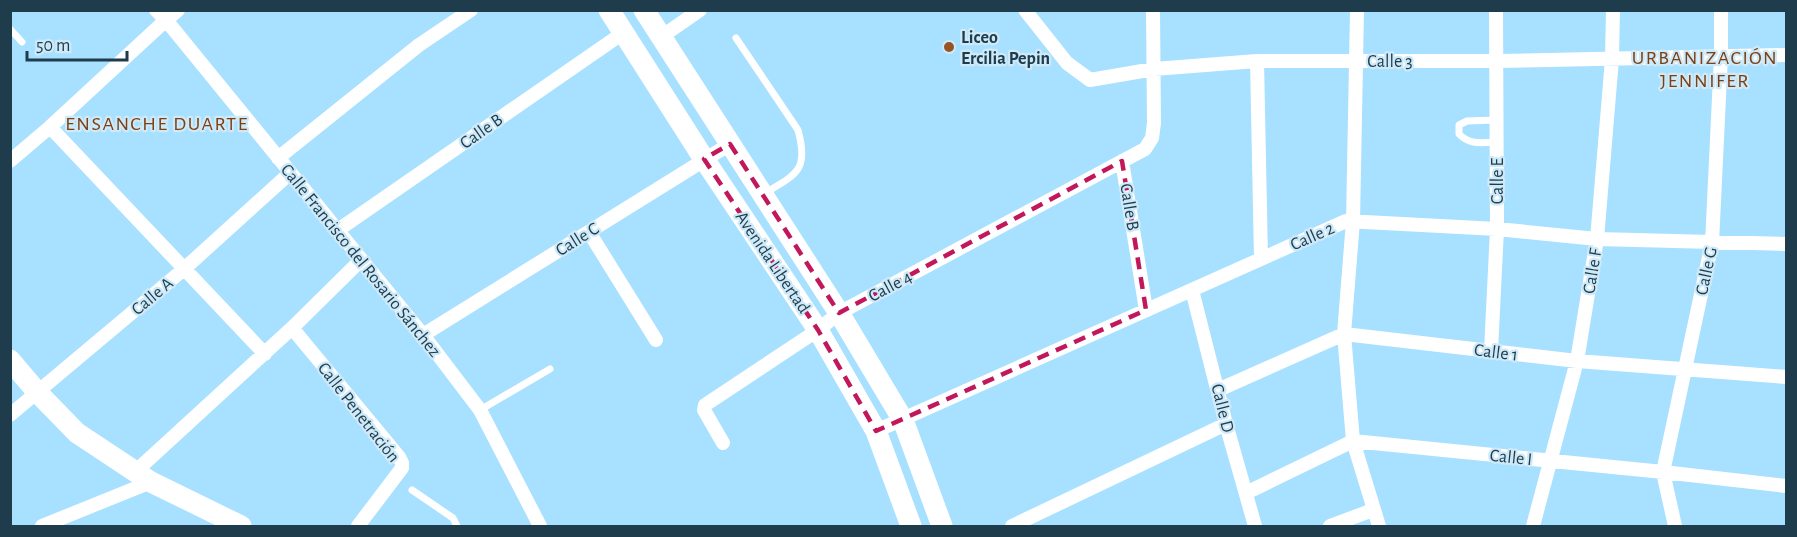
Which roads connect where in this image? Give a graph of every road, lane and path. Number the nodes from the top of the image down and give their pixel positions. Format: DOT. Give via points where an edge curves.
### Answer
graph roads {
  1 [pos="178,10"];
  2 [pos="471,10"];
  3 [pos="609,10"];
  4 [pos="644,10"];
  5 [pos="700,10"];
  6 [pos="1025,10"];
  7 [pos="1154,10"];
  8 [pos="1357,10"];
  9 [pos="1496,10"];
  10 [pos="1613,10"];
  11 [pos="1721,10"];
  12 [pos="161,15"];
  13 [pos="10,29"];
  14 [pos="623,33"];
  15 [pos="661,37"];
  16 [pos="736,38"];
  17 [pos="22,42"];
  18 [pos="1786,55"];
  19 [pos="1720,56"];
  20 [pos="1612,59"];
  21 [pos="1257,61"];
  22 [pos="1357,61"];
  23 [pos="1496,61"];
  24 [pos="1154,69"];
  25 [pos="1496,120"];
  26 [pos="50,127"];
  27 [pos="1497,142"];
  28 [pos="730,144"];
  29 [pos="278,158"];
  30 [pos="704,159"];
  31 [pos="10,161"];
  32 [pos="1122,161"];
  33 [pos="290,173"];
  34 [pos="762,194"];
  35 [pos="1353,221"];
  36 [pos="1497,229"];
  37 [pos="338,230"];
  38 [pos="589,232"];
  39 [pos="1597,239"];
  40 [pos="1712,243"];
  41 [pos="1786,244"];
  42 [pos="1261,259"];
  43 [pos="361,260"];
  44 [pos="184,269"];
  45 [pos="1192,290"];
  46 [pos="1146,310"];
  47 [pos="839,313"];
  48 [pos="292,328"];
  49 [pos="818,330"];
  50 [pos="1344,334"];
  51 [pos="423,335"];
  52 [pos="656,340"];
  53 [pos="1491,351"];
  54 [pos="264,354"];
  55 [pos="10,360"];
  56 [pos="1577,361"];
  57 [pos="549,369"];
  58 [pos="1684,369"];
  59 [pos="1786,377"];
  60 [pos="1218,390"];
  61 [pos="38,393"];
  62 [pos="480,410"];
  63 [pos="10,415"];
  64 [pos="903,420"];
  65 [pos="1226,424"];
  66 [pos="876,431"];
  67 [pos="1353,441"];
  68 [pos="723,443"];
  69 [pos="1551,461"];
  70 [pos="1663,472"];
  71 [pos="144,477"];
  72 [pos="1786,486"];
  73 [pos="412,490"];
  74 [pos="1246,493"];
  75 [pos="1373,510"];
  76 [pos="42,526"];
  77 [pos="241,526"];
  78 [pos="358,526"];
  79 [pos="457,526"];
  80 [pos="540,526"];
  81 [pos="911,526"];
  82 [pos="942,526"];
  83 [pos="1012,526"];
  84 [pos="1255,526"];
  85 [pos="1330,526"];
  86 [pos="1379,526"];
  87 [pos="1533,526"];
  88 [pos="1675,526"];
  1 -- 12 [label="street"];
  2 -- 29 [label="street" via="419,45"];
  3 -- 14 [label="main road, Avenida Libertad"];
  4 -- 15 [label="main road, Avenida Libertad"];
  5 -- 15 [label="street"];
  6 -- 24 [label="street, Calle 3" via="1067,63 1090,80"];
  7 -- 24 [label="street, Calle B"];
  8 -- 22 [label="street"];
  9 -- 23 [label="street, Calle E"];
  10 -- 20 [label="street, Calle F"];
  11 -- 19 [label="street, Calle G"];
  12 -- 26 [label="street"];
  12 -- 29 [label="street, Calle Francisco del Rosario Sánchez"];
  13 -- 17 [label="lane"];
  14 -- 30 [label="main road, Avenida Libertad"];
  14 -- 37 [label="street, Calle B"];
  15 -- 28 [label="main road, Avenida Libertad"];
  16 -- 34 [label="lane" via="798,130 803,148 801,165 792,177"];
  18 -- 19 [label="street, Calle 3"];
  19 -- 20 [label="street, Calle 3"];
  19 -- 40 [label="street, Calle G"];
  20 -- 23 [label="street, Calle 3"];
  20 -- 39 [label="street, Calle F"];
  21 -- 22 [label="street, Calle 3"];
  21 -- 24 [label="street, Calle 3"];
  21 -- 42 [label="street"];
  22 -- 23 [label="street, Calle 3"];
  22 -- 35 [label="street"];
  23 -- 25 [label="street, Calle E"];
  24 -- 32 [label="street, Calle B" via="1152,138 1145,149"];
  25 -- 27 [label="street, Calle E"];
  25 -- 27 [label="lane" via="1467,121 1459,125 1459,134 1474,143"];
  26 -- 31 [label="street"];
  26 -- 44 [label="street"];
  27 -- 36 [label="street, Calle E"];
  28 -- 30 [label="street, Calle C"];
  28 -- 34 [label="main road, Avenida Libertad"];
  29 -- 33 [label="street, Calle Francisco del Rosario Sánchez"];
  30 -- 38 [label="street, Calle C"];
  30 -- 49 [label="main road, Avenida Libertad"];
  32 -- 46 [label="street, Calle B"];
  32 -- 47 [label="street, Calle 4"];
  33 -- 37 [label="street, Calle Francisco del Rosario Sánchez"];
  33 -- 44 [label="street, Calle A"];
  34 -- 47 [label="main road, Avenida Libertad"];
  35 -- 36 [label="street, Calle 2"];
  35 -- 42 [label="street, Calle 2"];
  35 -- 50 [label="street"];
  36 -- 39 [label="street, Calle 2"];
  36 -- 53 [label="street, Calle E"];
  37 -- 43 [label="street, Calle Francisco del Rosario Sánchez"];
  38 -- 51 [label="street, Calle C"];
  38 -- 52 [label="street"];
  39 -- 40 [label="street, Calle 2"];
  39 -- 56 [label="street, Calle F"];
  40 -- 41 [label="street, Calle 2"];
  40 -- 58 [label="street, Calle G"];
  42 -- 45 [label="street, Calle 2"];
  43 -- 48 [label="street"];
  43 -- 51 [label="street, Calle Francisco del Rosario Sánchez"];
  44 -- 54 [label="street"];
  44 -- 61 [label="street, Calle A"];
  45 -- 46 [label="street, Calle 2"];
  45 -- 60 [label="street, Calle D"];
  46 -- 64 [label="street, Calle 2"];
  47 -- 49 [label="street, Calle 4"];
  47 -- 64 [label="main road, Avenida Libertad"];
  48 -- 54 [label="street"];
  48 -- 78 [label="street, Calle Penetración" via="402,463"];
  49 -- 66 [label="main road, Avenida Libertad"];
  49 -- 68 [label="street, Calle 4" via="705,405 704,410"];
  50 -- 53 [label="street, Calle 1"];
  50 -- 60 [label="street"];
  50 -- 67 [label="street"];
  51 -- 62 [label="street, Calle Francisco del Rosario Sánchez"];
  53 -- 56 [label="street, Calle 1"];
  54 -- 71 [label="street"];
  55 -- 61 [label="main road"];
  56 -- 58 [label="street, Calle 1"];
  56 -- 69 [label="street, Calle F"];
  57 -- 62 [label="lane"];
  58 -- 59 [label="street, Calle 1"];
  58 -- 70 [label="street, Calle G"];
  60 -- 65 [label="street, Calle D"];
  61 -- 63 [label="street, Calle A"];
  61 -- 71 [label="main road" via="77,433"];
  62 -- 80 [label="street, Calle Francisco del Rosario Sánchez"];
  64 -- 66 [label="street, Calle 2"];
  64 -- 82 [label="main road, Avenida Libertad"];
  65 -- 74 [label="street, Calle D"];
  65 -- 83 [label="street"];
  66 -- 81 [label="main road, Avenida Libertad"];
  67 -- 69 [label="street, Calle I"];
  67 -- 74 [label="street"];
  67 -- 75 [label="street"];
  69 -- 70 [label="street, Calle I"];
  69 -- 87 [label="street, Calle F"];
  70 -- 72 [label="street, Calle I"];
  70 -- 88 [label="street, Calle G"];
  71 -- 76 [label="street"];
  71 -- 77 [label="main road"];
  73 -- 79 [label="lane" via="453,518"];
  74 -- 84 [label="street, Calle D"];
  75 -- 85 [label="street"];
  75 -- 86 [label="street"];
}
